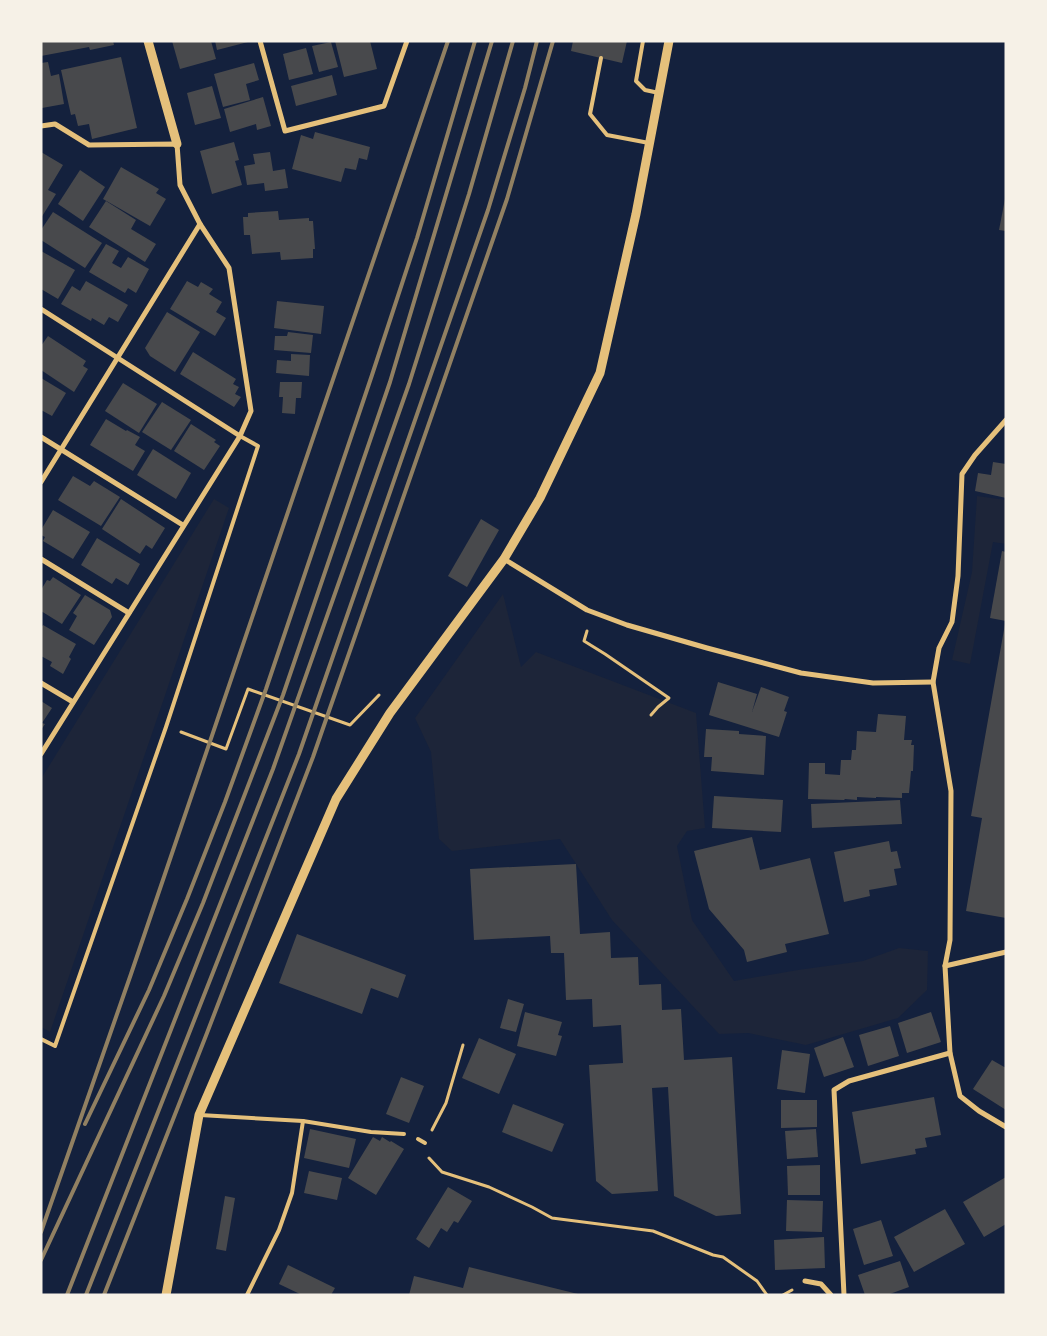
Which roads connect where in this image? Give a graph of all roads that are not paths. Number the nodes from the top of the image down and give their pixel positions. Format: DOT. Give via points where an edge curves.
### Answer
graph roads {
  1 [pos="148,41"];
  2 [pos="261,41"];
  3 [pos="407,41"];
  4 [pos="643,41"];
  5 [pos="669,41"];
  6 [pos="601,58"];
  7 [pos="659,93"];
  8 [pos="41,126"];
  9 [pos="649,143"];
  10 [pos="177,144"];
  11 [pos="200,224"];
  12 [pos="41,309"];
  13 [pos="118,358"];
  14 [pos="1006,420"];
  15 [pos="240,436"];
  16 [pos="41,437"];
  17 [pos="61,449"];
  18 [pos="41,482"];
  19 [pos="183,525"];
  20 [pos="41,558"];
  21 [pos="504,559"];
  22 [pos="129,613"];
  23 [pos="41,682"];
  24 [pos="933,682"];
  25 [pos="73,702"];
  26 [pos="41,754"];
  27 [pos="1006,952"];
  28 [pos="945,966"];
  29 [pos="41,1039"];
  30 [pos="950,1053"];
  31 [pos="199,1115"];
  32 [pos="304,1120"];
  33 [pos="1006,1128"];
  34 [pos="404,1134"];
  35 [pos="418,1139"];
  36 [pos="425,1143"];
  37 [pos="805,1281"];
  38 [pos="166,1295"];
  39 [pos="247,1295"];
  40 [pos="830,1295"];
  41 [pos="844,1295"];
  1 -- 10 [label="street"];
  2 -- 3 [label="street" via="285,131 384,106"];
  4 -- 7 [label="lane" via="636,82 645,90"];
  5 -- 7 [label="street"];
  6 -- 9 [label="lane" via="590,114 607,134"];
  7 -- 9 [label="street"];
  8 -- 10 [label="street" via="55,124 89,145"];
  9 -- 21 [label="street" via="600,373 540,498"];
  10 -- 11 [label="street" via="180,185"];
  11 -- 13 [label="street"];
  11 -- 15 [label="street" via="229,268 251,410"];
  12 -- 13 [label="street"];
  13 -- 15 [label="street"];
  13 -- 17 [label="street"];
  14 -- 24 [label="street" via="974,455 962,474 958,576 952,622 939,648"];
  15 -- 19 [label="street"];
  15 -- 29 [label="lane" via="258,446 166,727 55,1046"];
  16 -- 17 [label="street"];
  17 -- 18 [label="street"];
  17 -- 19 [label="street"];
  19 -- 22 [label="street"];
  20 -- 22 [label="street"];
  21 -- 24 [label="street" via="588,610 698,646 801,672 873,683"];
  21 -- 31 [label="street" via="390,713 336,799"];
  22 -- 25 [label="street"];
  23 -- 25 [label="street"];
  24 -- 28 [label="street" via="950,791 950,940"];
  25 -- 26 [label="street"];
  27 -- 28 [label="street"];
  28 -- 30 [label="street"];
  30 -- 33 [label="street" via="960,1096"];
  30 -- 41 [label="street" via="849,1081 834,1090"];
  31 -- 32 [label="lane"];
  31 -- 38 [label="street"];
  32 -- 34 [label="lane" via="371,1132"];
  32 -- 39 [label="lane" via="292,1193 279,1230"];
  35 -- 36 [label="lane"];
  37 -- 40 [label="street" via="821,1284"];
}
